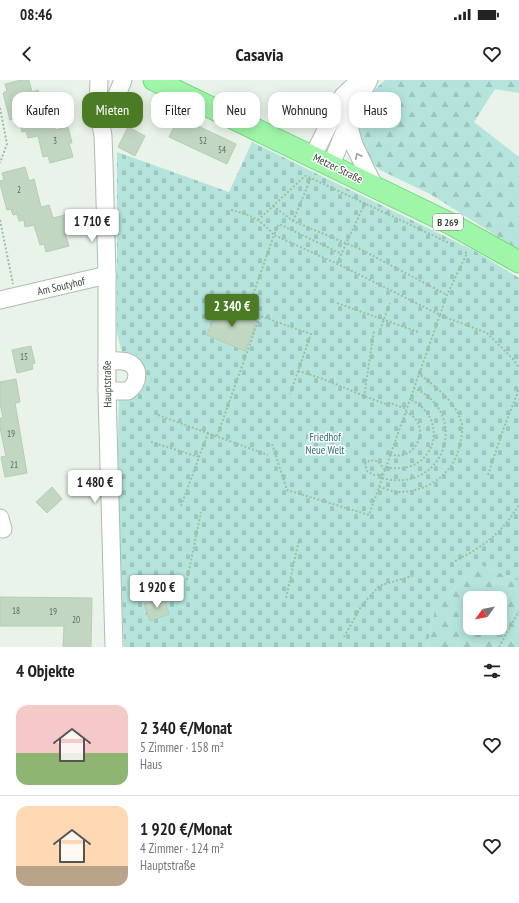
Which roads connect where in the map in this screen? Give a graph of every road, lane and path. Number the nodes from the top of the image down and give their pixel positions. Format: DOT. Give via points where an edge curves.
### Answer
graph roads {
  1 [pos="99,80"];
  2 [pos="123,80"];
  3 [pos="154,80"];
  4 [pos="360,80"];
  5 [pos="369,80"];
  6 [pos="99,92"];
  7 [pos="118,92"];
  8 [pos="0,108"];
  9 [pos="348,123"];
  10 [pos="102,128"];
  11 [pos="322,160"];
  12 [pos="0,163"];
  13 [pos="311,178"];
  14 [pos="370,195"];
  15 [pos="273,206"];
  16 [pos="231,210"];
  17 [pos="0,220"];
  18 [pos="258,220"];
  19 [pos="293,221"];
  20 [pos="274,235"];
  21 [pos="347,244"];
  22 [pos="450,244"];
  23 [pos="462,250"];
  24 [pos="342,254"];
  25 [pos="519,262"];
  26 [pos="337,263"];
  27 [pos="107,275"];
  28 [pos="447,295"];
  29 [pos="8,298"];
  30 [pos="336,303"];
  31 [pos="390,303"];
  32 [pos="440,315"];
  33 [pos="260,316"];
  34 [pos="384,320"];
  35 [pos="374,330"];
  36 [pos="380,330"];
  37 [pos="418,332"];
  38 [pos="107,361"];
  39 [pos="519,368"];
  40 [pos="298,371"];
  41 [pos="419,374"];
  42 [pos="414,388"];
  43 [pos="519,390"];
  44 [pos="107,392"];
  45 [pos="290,394"];
  46 [pos="364,397"];
  47 [pos="410,399"];
  48 [pos="406,410"];
  49 [pos="158,415"];
  50 [pos="208,433"];
  51 [pos="217,436"];
  52 [pos="152,442"];
  53 [pos="272,444"];
  54 [pos="390,454"];
  55 [pos="268,455"];
  56 [pos="199,457"];
  57 [pos="385,469"];
  58 [pos="383,474"];
  59 [pos="488,475"];
  60 [pos="382,478"];
  61 [pos="379,487"];
  62 [pos="519,505"];
  63 [pos="181,506"];
  64 [pos="201,512"];
  65 [pos="299,540"];
  66 [pos="455,561"];
  67 [pos="415,575"];
  68 [pos="187,580"];
  69 [pos="286,598"];
  70 [pos="519,611"];
  71 [pos="344,637"];
  72 [pos="114,647"];
  73 [pos="499,647"];
  1 -- 6 [label="street, Hauptstraße"];
  2 -- 7 [label="street"];
  3 -- 11 [label="main road, Metzer Straße / B 269"];
  4 -- 11 [label="street" via="343,96"];
  5 -- 9 [label="street"];
  8 -- 12 [label="path" via="7,144"];
  9 -- 11 [label="street"];
  14 -- 9 [label="street, one-way"];
  10 -- 27 [label="street, Hauptstraße"];
  11 -- 14 [label="main road, Metzer Straße / B 269"];
  13 -- 14 [label="path"];
  13 -- 15 [label="path" via="305,176"];
  13 -- 19 [label="path"];
  14 -- 21 [label="path"];
  14 -- 22 [label="path"];
  14 -- 25 [label="main road, Metzer Straße / B 269" via="451,224"];
  15 -- 18 [label="path"];
  15 -- 19 [label="path"];
  16 -- 18 [label="path"];
  17 -- 29 [label="path"];
  18 -- 20 [label="path"];
  19 -- 21 [label="path"];
  20 -- 24 [label="path" via="279,224"];
  20 -- 26 [label="path"];
  20 -- 33 [label="path" via="248,309"];
  21 -- 24 [label="path"];
  21 -- 28 [label="path"];
  23 -- 28 [label="path" via="467,253"];
  24 -- 26 [label="path"];
  26 -- 32 [label="path"];
  27 -- 29 [label="street, Am Soutyhof"];
  27 -- 38 [label="street, Hauptstraße"];
  28 -- 32 [label="path"];
  30 -- 34 [label="path"];
  31 -- 34 [label="path"];
  32 -- 39 [label="path" via="486,333"];
  32 -- 41 [label="path"];
  33 -- 40 [label="path" via="311,334"];
  33 -- 51 [label="path"];
  34 -- 36 [label="path"];
  34 -- 37 [label="path"];
  35 -- 46 [label="path"];
  38 -- 44 [label="street, Hauptstraße"];
  38 -- 44 [label="street" via="128,362 136,369 137,374 135,384 128,391"];
  40 -- 45 [label="path"];
  40 -- 46 [label="path"];
  41 -- 42 [label="path"];
  41 -- 61 [label="path" via="444,393 462,422 458,454 450,470 440,479 412,490 396,492"];
  42 -- 47 [label="path"];
  42 -- 60 [label="path" via="430,398 442,413 446,431 444,449 434,466 419,477 401,481"];
  43 -- 59 [label="path"];
  44 -- 72 [label="street, Hauptstraße"];
  46 -- 48 [label="path"];
  47 -- 48 [label="path"];
  47 -- 57 [label="path" via="424,408 432,421 432,445 423,459 410,467"];
  48 -- 54 [label="path"];
  48 -- 54 [label="path" via="418,422 420,441 406,454"];
  49 -- 50 [label="path"];
  50 -- 51 [label="path"];
  50 -- 56 [label="path"];
  51 -- 55 [label="path"];
  52 -- 56 [label="path"];
  53 -- 61 [label="path" via="287,490 369,515"];
  54 -- 57 [label="path"];
  56 -- 63 [label="path"];
  57 -- 58 [label="path"];
  57 -- 58 [label="path" via="378,461 370,460 365,464 367,471 374,475"];
  58 -- 60 [label="path"];
  60 -- 61 [label="path"];
  62 -- 66 [label="path" via="493,538 482,547"];
  64 -- 68 [label="path"];
  65 -- 69 [label="path"];
  67 -- 71 [label="path" via="379,586 362,605"];
  70 -- 73 [label="path"];
}
